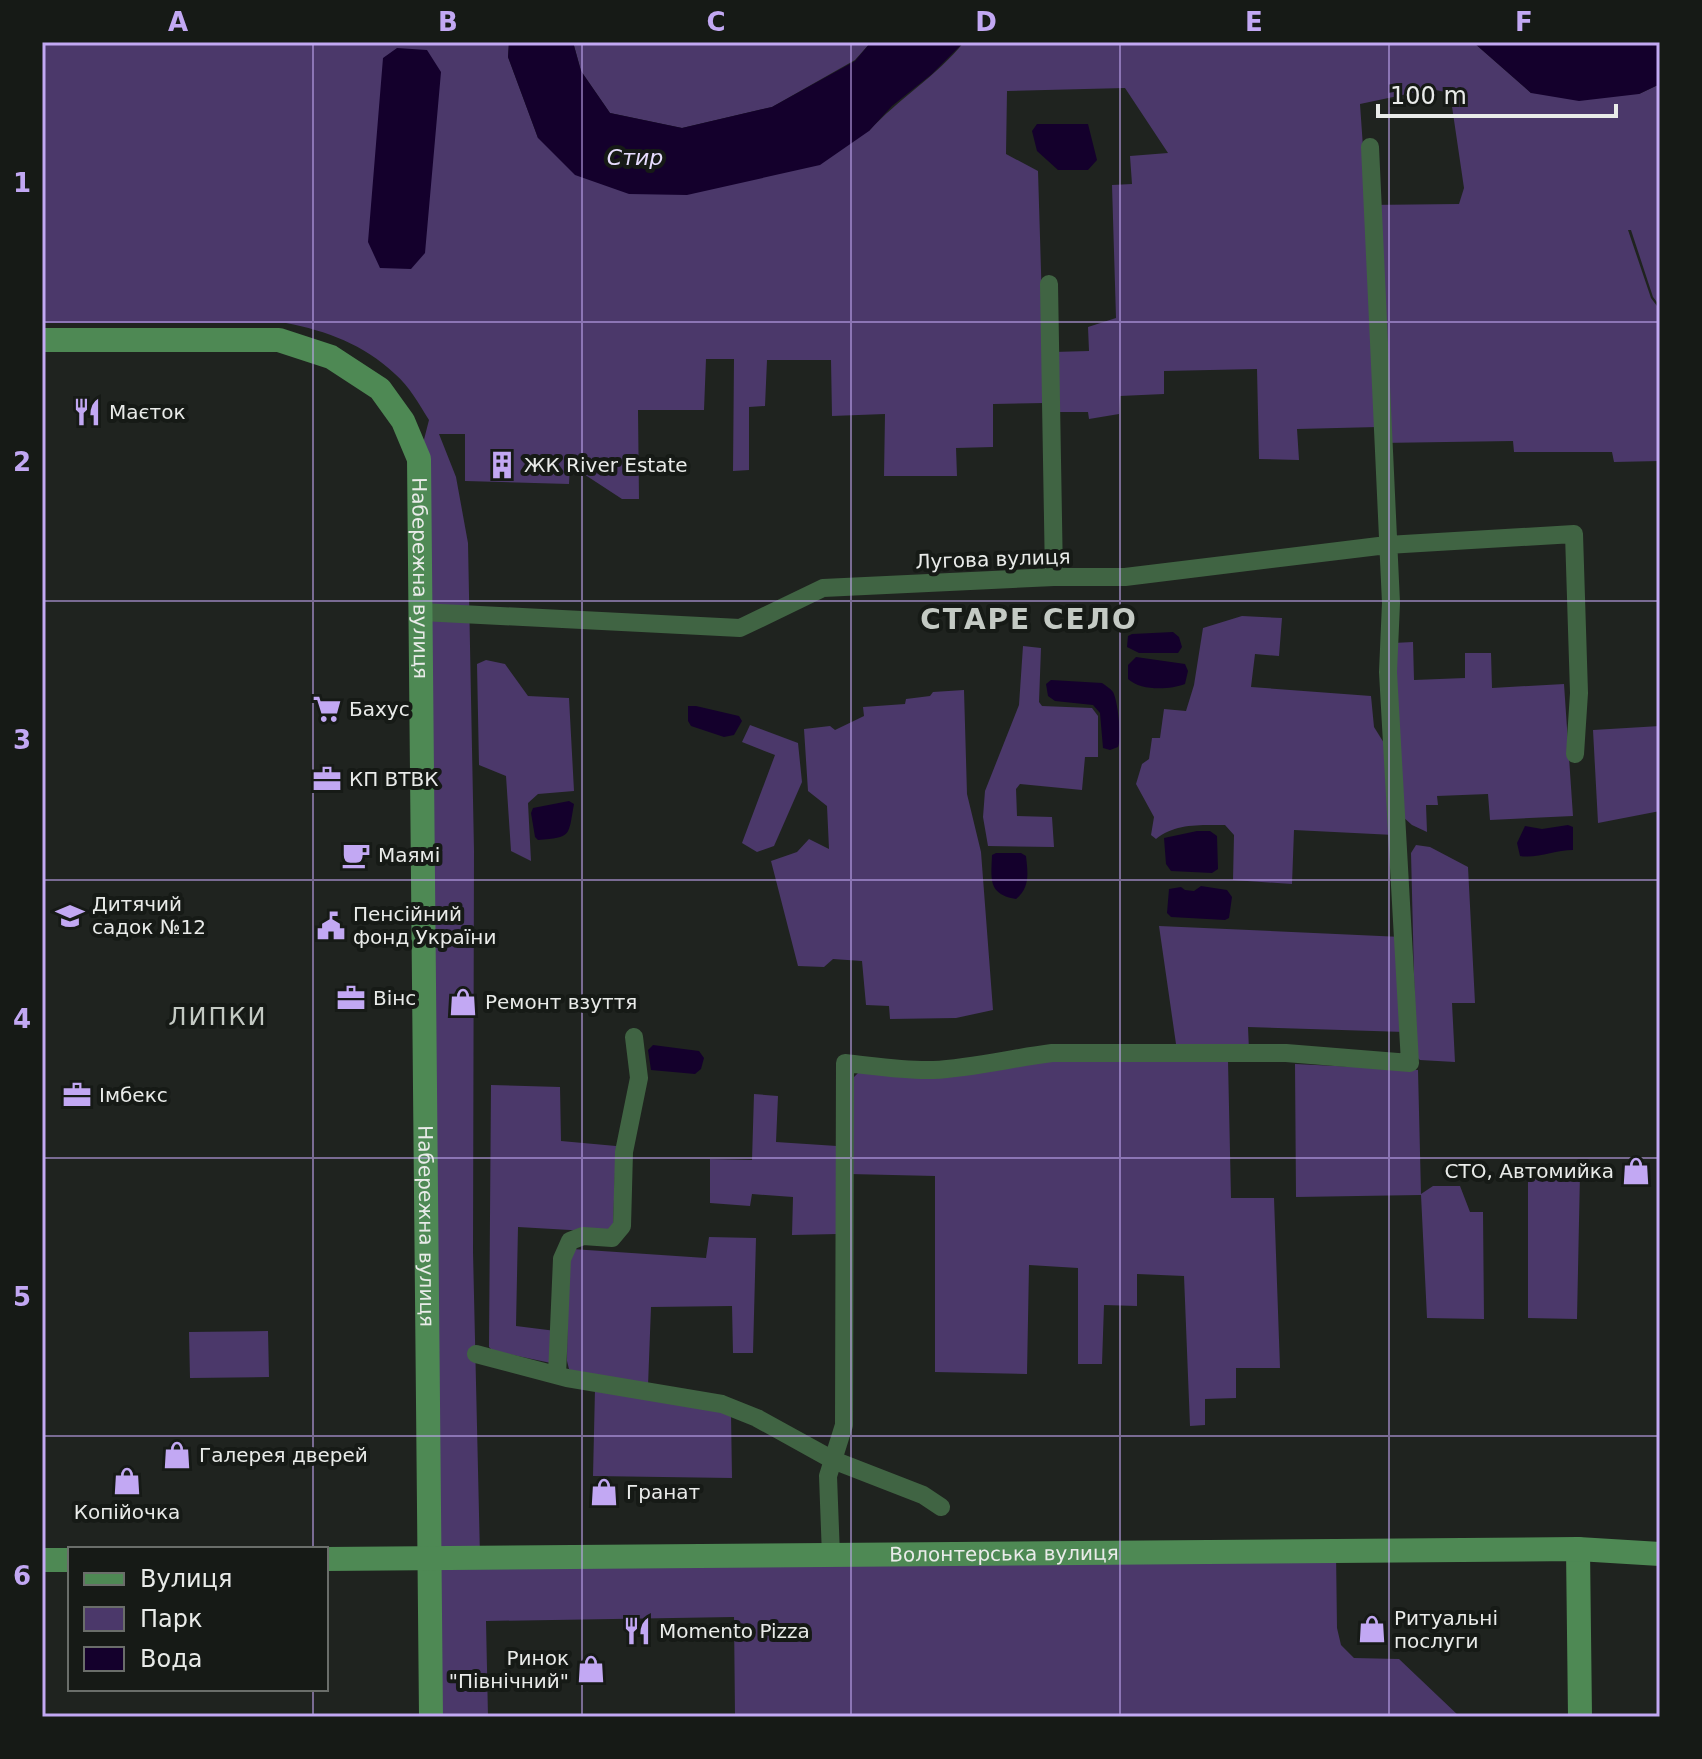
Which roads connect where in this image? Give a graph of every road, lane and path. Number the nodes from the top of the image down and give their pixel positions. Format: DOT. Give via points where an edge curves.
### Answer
graph roads {
  1 [pos="1370,147"];
  2 [pos="1049,284"];
  3 [pos="42,340"];
  4 [pos="1387,545"];
  5 [pos="1054,577"];
  6 [pos="421,612"];
  7 [pos="1575,754"];
  8 [pos="634,1037"];
  9 [pos="476,1354"];
  10 [pos="557,1375"];
  11 [pos="833,1460"];
  12 [pos="941,1507"];
  13 [pos="1578,1549"];
  14 [pos="1660,1554"];
  15 [pos="831,1556"];
  16 [pos="429,1558"];
  17 [pos="328,1559"];
  18 [pos="42,1560"];
  19 [pos="68,1560"];
  20 [pos="431,1717"];
  21 [pos="1580,1717"];
  1 -- 4 [label="street"];
  2 -- 5 [label="street"];
  3 -- 6 [label="street, Набережна вулиця" via="279,340 331,357 380,389 403,421 419,459"];
  4 -- 5 [label="street, Лугова вулиця" via="1125,577"];
  4 -- 7 [label="street, Лугова вулиця" via="1574,534 1579,693"];
  4 -- 11 [label="street" via="1388,672 1410,1063 1286,1053 1052,1053 930,1070 845,1063 844,1425"];
  5 -- 6 [label="street, Лугова вулиця" via="823,588 740,628"];
  6 -- 16 [label="street, Набережна вулиця"];
  8 -- 10 [label="street" via="639,1078 624,1152 622,1226 612,1238 583,1236 570,1241 562,1259"];
  9 -- 10 [label="street"];
  10 -- 11 [label="street" via="722,1404"];
  11 -- 12 [label="street"];
  11 -- 15 [label="street" via="828,1476"];
  13 -- 14 [label="street, Волонтерська вулиця"];
  13 -- 15 [label="street, Волонтерська вулиця"];
  13 -- 21 [label="street"];
  15 -- 16 [label="street, Волонтерська вулиця"];
  16 -- 17 [label="street, Волонтерська вулиця"];
  16 -- 20 [label="street, Набережна вулиця"];
  18 -- 19 [label="street"];
}
